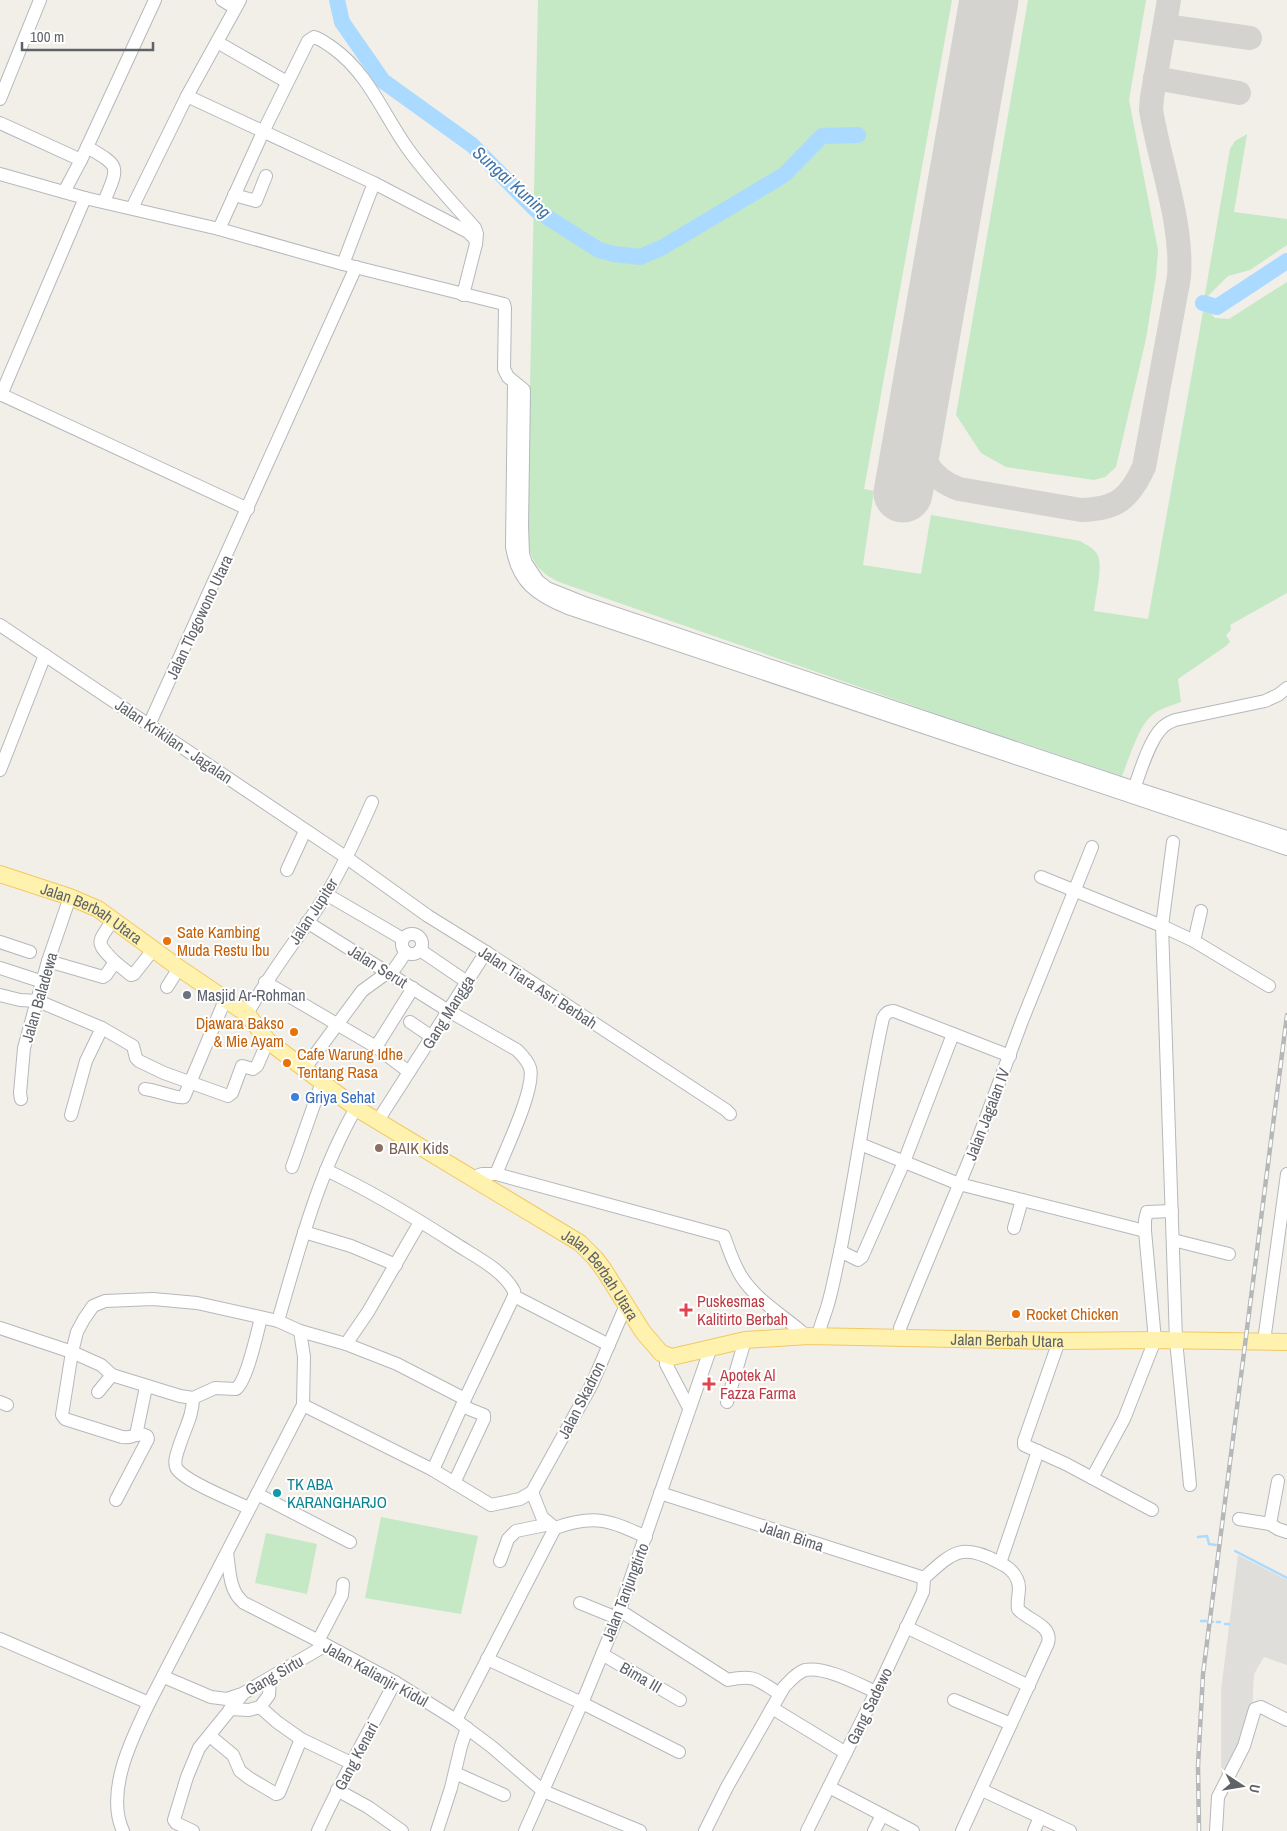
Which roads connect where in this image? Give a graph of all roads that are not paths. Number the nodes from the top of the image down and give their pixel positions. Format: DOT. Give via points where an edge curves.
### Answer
graph roads {
  1 [pos="40,0"];
  2 [pos="155,0"];
  3 [pos="222,0"];
  4 [pos="238,4"];
  5 [pos="217,42"];
  6 [pos="4,73"];
  7 [pos="287,82"];
  8 [pos="187,96"];
  9 [pos="0,99"];
  10 [pos="0,123"];
  11 [pos="263,132"];
  12 [pos="87,147"];
  13 [pos="81,160"];
  14 [pos="0,174"];
  15 [pos="266,176"];
  16 [pos="374,183"];
  17 [pos="64,192"];
  18 [pos="234,195"];
  19 [pos="85,198"];
  20 [pos="104,202"];
  21 [pos="132,208"];
  22 [pos="219,229"];
  23 [pos="476,244"];
  24 [pos="343,264"];
  25 [pos="356,267"];
  26 [pos="463,295"];
  27 [pos="1,394"];
  28 [pos="248,509"];
  29 [pos="0,625"];
  30 [pos="44,655"];
  31 [pos="1287,688"];
  32 [pos="149,725"];
  33 [pos="0,770"];
  34 [pos="1133,793"];
  35 [pos="372,802"];
  36 [pos="306,831"];
  37 [pos="1287,837"];
  38 [pos="1173,842"];
  39 [pos="1092,847"];
  40 [pos="1287,849"];
  41 [pos="347,858"];
  42 [pos="287,870"];
  43 [pos="0,874"];
  44 [pos="1041,876"];
  45 [pos="1074,890"];
  46 [pos="326,894"];
  47 [pos="70,897"];
  48 [pos="1201,911"];
  49 [pos="428,916"];
  50 [pos="113,920"];
  51 [pos="307,922"];
  52 [pos="1162,926"];
  53 [pos="417,935"];
  54 [pos="402,938"];
  55 [pos="1194,941"];
  56 [pos="0,942"];
  57 [pos="153,950"];
  58 [pos="420,950"];
  59 [pos="30,952"];
  60 [pos="406,952"];
  61 [pos="486,952"];
  62 [pos="48,961"];
  63 [pos="115,962"];
  64 [pos="0,968"];
  65 [pos="179,968"];
  66 [pos="390,973"];
  67 [pos="43,982"];
  68 [pos="264,982"];
  69 [pos="467,982"];
  70 [pos="1269,986"];
  71 [pos="167,987"];
  72 [pos="413,988"];
  73 [pos="0,995"];
  74 [pos="225,1000"];
  75 [pos="38,1001"];
  76 [pos="447,1010"];
  77 [pos="247,1014"];
  78 [pos="410,1022"];
  79 [pos="336,1024"];
  80 [pos="102,1028"];
  81 [pos="952,1034"];
  82 [pos="432,1037"];
  83 [pos="268,1041"];
  84 [pos="376,1047"];
  85 [pos="1010,1056"];
  86 [pos="305,1068"];
  87 [pos="409,1072"];
  88 [pos="190,1082"];
  89 [pos="322,1082"];
  90 [pos="145,1089"];
  91 [pos="21,1099"];
  92 [pos="356,1108"];
  93 [pos="730,1114"];
  94 [pos="71,1115"];
  95 [pos="377,1122"];
  96 [pos="860,1144"];
  97 [pos="904,1162"];
  98 [pos="292,1167"];
  99 [pos="326,1170"];
  100 [pos="496,1174"];
  101 [pos="1287,1174"];
  102 [pos="472,1178"];
  103 [pos="959,1184"];
  104 [pos="1022,1200"];
  105 [pos="1172,1210"];
  106 [pos="420,1222"];
  107 [pos="1014,1228"];
  108 [pos="1145,1231"];
  109 [pos="304,1232"];
  110 [pos="1173,1240"];
  111 [pos="840,1252"];
  112 [pos="1229,1254"];
  113 [pos="396,1265"];
  114 [pos="514,1296"];
  115 [pos="626,1305"];
  116 [pos="261,1318"];
  117 [pos="278,1321"];
  118 [pos="0,1328"];
  119 [pos="300,1331"];
  120 [pos="811,1337"];
  121 [pos="900,1337"];
  122 [pos="745,1340"];
  123 [pos="1155,1340"];
  124 [pos="1176,1340"];
  125 [pos="1059,1341"];
  126 [pos="1264,1341"];
  127 [pos="1287,1342"];
  128 [pos="346,1344"];
  129 [pos="609,1345"];
  130 [pos="708,1347"];
  131 [pos="72,1352"];
  132 [pos="666,1356"];
  133 [pos="112,1375"];
  134 [pos="146,1387"];
  135 [pos="98,1392"];
  136 [pos="193,1398"];
  137 [pos="463,1402"];
  138 [pos="727,1402"];
  139 [pos="303,1404"];
  140 [pos="689,1408"];
  141 [pos="136,1435"];
  142 [pos="1038,1451"];
  143 [pos="433,1470"];
  144 [pos="1092,1478"];
  145 [pos="1278,1481"];
  146 [pos="454,1483"];
  147 [pos="1190,1485"];
  148 [pos="532,1492"];
  149 [pos="660,1493"];
  150 [pos="257,1494"];
  151 [pos="116,1500"];
  152 [pos="249,1508"];
  153 [pos="1152,1510"];
  154 [pos="1238,1519"];
  155 [pos="1270,1524"];
  156 [pos="553,1526"];
  157 [pos="1287,1532"];
  158 [pos="646,1537"];
  159 [pos="350,1542"];
  160 [pos="227,1553"];
  161 [pos="500,1561"];
  162 [pos="1000,1563"];
  163 [pos="924,1578"];
  164 [pos="342,1584"];
  165 [pos="580,1603"];
  166 [pos="618,1614"];
  167 [pos="906,1627"];
  168 [pos="0,1639"];
  169 [pos="322,1643"];
  170 [pos="602,1654"];
  171 [pos="487,1659"];
  172 [pos="164,1677"];
  173 [pos="270,1678"];
  174 [pos="395,1682"];
  175 [pos="1029,1686"];
  176 [pos="876,1692"];
  177 [pos="242,1694"];
  178 [pos="780,1694"];
  179 [pos="680,1700"];
  180 [pos="954,1700"];
  181 [pos="150,1703"];
  182 [pos="582,1703"];
  183 [pos="260,1707"];
  184 [pos="772,1708"];
  185 [pos="230,1709"];
  186 [pos="456,1720"];
  187 [pos="1287,1720"];
  188 [pos="1011,1724"];
  189 [pos="467,1728"];
  190 [pos="210,1736"];
  191 [pos="301,1738"];
  192 [pos="679,1752"];
  193 [pos="846,1754"];
  194 [pos="350,1763"];
  195 [pos="455,1774"];
  196 [pos="829,1787"];
  197 [pos="337,1790"];
  198 [pos="982,1790"];
  199 [pos="543,1791"];
  200 [pos="504,1795"];
  201 [pos="882,1815"];
  202 [pos="1040,1817"];
  203 [pos="618,1827"];
  204 [pos="123,1831"];
  205 [pos="193,1831"];
  206 [pos="318,1831"];
  207 [pos="402,1831"];
  208 [pos="437,1831"];
  209 [pos="525,1831"];
  210 [pos="640,1831"];
  211 [pos="705,1831"];
  212 [pos="808,1831"];
  213 [pos="874,1831"];
  214 [pos="912,1831"];
  215 [pos="962,1831"];
  216 [pos="1034,1831"];
  217 [pos="1070,1831"];
  218 [pos="1216,1831"];
  1 -- 6 [label="street"];
  2 -- 12 [label="street"];
  3 -- 4 [label="street"];
  4 -- 5 [label="street"];
  5 -- 7 [label="street"];
  5 -- 8 [label="street"];
  6 -- 9 [label="street"];
  7 -- 11 [label="street"];
  7 -- 23 [label="street" via="313,37 345,56 370,88 407,148 475,228"];
  8 -- 11 [label="street"];
  8 -- 21 [label="street"];
  10 -- 13 [label="street"];
  11 -- 16 [label="street"];
  11 -- 18 [label="street"];
  12 -- 13 [label="street"];
  12 -- 20 [label="street" via="111,161 115,169"];
  13 -- 17 [label="street"];
  14 -- 17 [label="street"];
  15 -- 18 [label="street" via="256,201"];
  16 -- 23 [label="street" via="458,226 468,232"];
  16 -- 24 [label="street"];
  17 -- 19 [label="street"];
  18 -- 22 [label="street"];
  19 -- 20 [label="street"];
  19 -- 27 [label="street"];
  20 -- 21 [label="street"];
  21 -- 22 [label="street"];
  22 -- 24 [label="street"];
  23 -- 26 [label="street"];
  24 -- 25 [label="street"];
  25 -- 26 [label="street"];
  25 -- 28 [label="street, Jalan Tlogowono Utara"];
  26 -- 34 [label="street" via="505,306 504,369 519,386 512,547 518,571 542,596 568,608 931,724"];
  27 -- 28 [label="street"];
  28 -- 32 [label="street, Jalan Tlogowono Utara"];
  29 -- 30 [label="street, Jalan Krikilan - Jagalan"];
  30 -- 32 [label="street, Jalan Krikilan - Jagalan"];
  30 -- 33 [label="street"];
  31 -- 34 [label="street" via="1265,701 1167,723 1152,743"];
  32 -- 36 [label="street, Jalan Krikilan - Jagalan"];
  34 -- 37 [label="street"];
  34 -- 40 [label="street"];
  35 -- 41 [label="street, Jalan Jupiter"];
  36 -- 41 [label="street, Jalan Krikilan - Jagalan"];
  36 -- 42 [label="street"];
  38 -- 52 [label="street"];
  39 -- 45 [label="street, Jalan Jagalan IV"];
  41 -- 46 [label="street, Jalan Jupiter"];
  41 -- 49 [label="street, Jalan Tiara Asri Berbah"];
  43 -- 47 [label="main road, Jalan Berbah Utara"];
  44 -- 45 [label="street"];
  45 -- 52 [label="street"];
  45 -- 85 [label="street, Jalan Jagalan IV"];
  46 -- 51 [label="street, Jalan Jupiter"];
  46 -- 54 [label="street"];
  47 -- 50 [label="main road, Jalan Berbah Utara" via="98,909"];
  47 -- 62 [label="street, Jalan Baladewa"];
  48 -- 55 [label="street"];
  49 -- 53 [label="street"];
  49 -- 61 [label="street, Jalan Tiara Asri Berbah"];
  50 -- 57 [label="main road, Jalan Berbah Utara"];
  50 -- 63 [label="street" via="100,944"];
  51 -- 66 [label="street, Jalan Serut"];
  51 -- 68 [label="street, Jalan Jupiter"];
  52 -- 55 [label="street"];
  52 -- 105 [label="street"];
  53 -- 54 [label="street" via="410,933"];
  53 -- 58 [label="street" via="422,942"];
  54 -- 60 [label="street"];
  55 -- 70 [label="street"];
  56 -- 59 [label="street"];
  57 -- 63 [label="street" via="133,975"];
  57 -- 65 [label="main road, Jalan Berbah Utara"];
  58 -- 60 [label="street" via="413,954"];
  58 -- 69 [label="street"];
  60 -- 66 [label="street"];
  61 -- 69 [label="street, Gang Mangga"];
  61 -- 93 [label="street, Jalan Tiara Asri Berbah"];
  62 -- 63 [label="street" via="103,977"];
  62 -- 67 [label="street, Jalan Baladewa"];
  64 -- 67 [label="street"];
  65 -- 71 [label="street"];
  65 -- 74 [label="main road, Jalan Berbah Utara"];
  66 -- 72 [label="street, Jalan Serut"];
  66 -- 79 [label="street" via="362,991"];
  67 -- 75 [label="street, Jalan Baladewa"];
  68 -- 77 [label="street, Jalan Jupiter"];
  68 -- 79 [label="street"];
  69 -- 76 [label="street, Gang Mangga"];
  72 -- 76 [label="street, Jalan Serut"];
  72 -- 84 [label="street"];
  73 -- 75 [label="street"];
  74 -- 77 [label="main road, Jalan Berbah Utara"];
  74 -- 88 [label="street"];
  75 -- 80 [label="street"];
  75 -- 91 [label="street, Jalan Baladewa" via="24,1048"];
  76 -- 82 [label="street, Gang Mangga"];
  76 -- 100 [label="street, Jalan Serut" via="517,1050 530,1067 530,1087"];
  77 -- 83 [label="main road, Jalan Berbah Utara"];
  78 -- 82 [label="street"];
  79 -- 84 [label="street"];
  79 -- 86 [label="street"];
  80 -- 88 [label="street" via="133,1046 139,1062"];
  80 -- 94 [label="street" via="86,1061"];
  81 -- 85 [label="street"];
  81 -- 96 [label="street" via="894,1011 886,1013 869,1080"];
  81 -- 97 [label="street"];
  82 -- 87 [label="street, Gang Mangga"];
  83 -- 86 [label="main road, Jalan Berbah Utara"];
  83 -- 88 [label="street" via="258,1066 241,1068 230,1095"];
  84 -- 87 [label="street"];
  85 -- 103 [label="street, Jalan Jagalan IV"];
  86 -- 89 [label="main road, Jalan Berbah Utara"];
  87 -- 95 [label="street, Gang Mangga"];
  88 -- 90 [label="street" via="182,1099"];
  89 -- 92 [label="main road, Jalan Berbah Utara"];
  89 -- 98 [label="street"];
  92 -- 95 [label="main road, Jalan Berbah Utara"];
  92 -- 99 [label="street"];
  95 -- 102 [label="main road, Jalan Berbah Utara"];
  96 -- 97 [label="street"];
  96 -- 111 [label="street"];
  97 -- 103 [label="street"];
  97 -- 111 [label="street" via="862,1257 858,1260"];
  99 -- 106 [label="street" via="358,1184"];
  99 -- 109 [label="street"];
  100 -- 102 [label="street"];
  100 -- 120 [label="street" via="724,1236 742,1277 758,1296"];
  101 -- 126 [label="street"];
  102 -- 115 [label="main road, Jalan Berbah Utara" via="580,1243 596,1258"];
  103 -- 104 [label="street"];
  103 -- 121 [label="street, Jalan Jagalan IV" via="900,1328"];
  104 -- 107 [label="street"];
  104 -- 108 [label="street"];
  105 -- 108 [label="street" via="1147,1212"];
  105 -- 110 [label="street"];
  106 -- 113 [label="street"];
  106 -- 114 [label="street" via="502,1275 512,1287"];
  108 -- 123 [label="street"];
  109 -- 113 [label="street" via="351,1246"];
  109 -- 117 [label="street"];
  110 -- 112 [label="street"];
  110 -- 124 [label="street"];
  111 -- 120 [label="street" via="829,1303 819,1330"];
  113 -- 128 [label="street"];
  114 -- 129 [label="street"];
  114 -- 137 [label="street"];
  115 -- 129 [label="street, Jalan Skadron"];
  115 -- 132 [label="main road, Jalan Berbah Utara" via="643,1332"];
  116 -- 117 [label="street"];
  116 -- 131 [label="street" via="197,1303 152,1299 105,1301 93,1306 84,1319"];
  116 -- 136 [label="street" via="239,1387 210,1389"];
  117 -- 119 [label="street"];
  118 -- 131 [label="street"];
  119 -- 128 [label="street"];
  119 -- 139 [label="street" via="304,1357"];
  120 -- 121 [label="main road, Jalan Berbah Utara"];
  120 -- 122 [label="main road, Jalan Berbah Utara"];
  121 -- 125 [label="main road, Jalan Berbah Utara"];
  122 -- 130 [label="main road, Jalan Berbah Utara"];
  122 -- 138 [label="street"];
  123 -- 124 [label="main road, Jalan Berbah Utara"];
  123 -- 125 [label="main road, Jalan Berbah Utara"];
  123 -- 144 [label="street" via="1124,1419"];
  124 -- 126 [label="main road, Jalan Berbah Utara"];
  124 -- 147 [label="street"];
  125 -- 142 [label="street" via="1024,1441 1026,1446"];
  126 -- 127 [label="main road, Jalan Berbah Utara"];
  128 -- 137 [label="street" via="397,1364"];
  129 -- 148 [label="street, Jalan Skadron" via="592,1384"];
  130 -- 132 [label="main road, Jalan Berbah Utara" via="677,1357"];
  130 -- 140 [label="street, Jalan Tanjungtirto" via="709,1353"];
  131 -- 133 [label="street"];
  131 -- 141 [label="street" via="62,1417 126,1438"];
  132 -- 140 [label="street" via="666,1364"];
  133 -- 134 [label="street"];
  133 -- 135 [label="street"];
  134 -- 136 [label="street"];
  134 -- 141 [label="street"];
  136 -- 152 [label="street" via="176,1468 185,1477"];
  137 -- 143 [label="street"];
  137 -- 146 [label="street" via="484,1415 484,1419"];
  139 -- 143 [label="street"];
  139 -- 150 [label="street"];
  140 -- 149 [label="street, Jalan Tanjungtirto"];
  141 -- 151 [label="street" via="142,1434 148,1439"];
  142 -- 144 [label="street"];
  142 -- 162 [label="street"];
  143 -- 146 [label="street"];
  144 -- 153 [label="street"];
  145 -- 155 [label="street"];
  146 -- 148 [label="street" via="491,1504 520,1499"];
  148 -- 156 [label="street" via="542,1517"];
  149 -- 158 [label="street, Jalan Tanjungtirto"];
  149 -- 163 [label="street, Jalan Bima"];
  150 -- 152 [label="street"];
  150 -- 159 [label="street"];
  152 -- 160 [label="street"];
  154 -- 155 [label="street"];
  155 -- 157 [label="street"];
  156 -- 158 [label="street" via="600,1520"];
  156 -- 161 [label="street" via="511,1534"];
  156 -- 171 [label="street"];
  158 -- 166 [label="street, Jalan Tanjungtirto"];
  160 -- 169 [label="street, Jalan Kalianjir Kidul" via="231,1584 237,1598"];
  160 -- 172 [label="street"];
  162 -- 163 [label="street" via="967,1550 944,1560"];
  162 -- 175 [label="street" via="1013,1571 1018,1581 1018,1609 1048,1632 1048,1643"];
  163 -- 167 [label="street, Gang Sadewo" via="923,1592"];
  164 -- 169 [label="street" via="342,1595"];
  165 -- 166 [label="street"];
  166 -- 170 [label="street, Jalan Tanjungtirto"];
  166 -- 178 [label="street" via="728,1680 745,1676 755,1678"];
  167 -- 175 [label="street"];
  167 -- 176 [label="street, Gang Sadewo"];
  168 -- 181 [label="street"];
  169 -- 173 [label="street, Gang Sirtu"];
  169 -- 174 [label="street, Jalan Kalianjir Kidul"];
  170 -- 179 [label="street, Bima III"];
  170 -- 182 [label="street, Jalan Tanjungtirto"];
  171 -- 182 [label="street"];
  171 -- 186 [label="street"];
  172 -- 177 [label="street, Gang Sirtu" via="211,1697 228,1699"];
  172 -- 181 [label="street"];
  173 -- 177 [label="street, Gang Sirtu"];
  173 -- 183 [label="street" via="269,1695"];
  174 -- 186 [label="street, Jalan Kalianjir Kidul"];
  174 -- 194 [label="street, Gang Kenari"];
  175 -- 188 [label="street"];
  176 -- 178 [label="street" via="831,1673 805,1670 795,1675"];
  176 -- 193 [label="street, Gang Sadewo"];
  177 -- 185 [label="street"];
  178 -- 184 [label="street"];
  180 -- 188 [label="street"];
  181 -- 204 [label="street" via="130,1744 121,1777 118,1811"];
  182 -- 192 [label="street"];
  182 -- 199 [label="street, Jalan Tanjungtirto"];
  183 -- 185 [label="street"];
  183 -- 191 [label="street"];
  184 -- 193 [label="street"];
  184 -- 211 [label="street"];
  185 -- 190 [label="street"];
  186 -- 189 [label="street, Jalan Kalianjir Kidul"];
  187 -- 218 [label="street" via="1261,1707 1255,1709 1244,1746 1218,1797"];
  188 -- 198 [label="street"];
  189 -- 195 [label="street"];
  189 -- 199 [label="street, Jalan Kalianjir Kidul"];
  190 -- 191 [label="street" via="233,1755 240,1771 276,1794"];
  190 -- 205 [label="street" via="192,1762 174,1816 176,1823"];
  191 -- 194 [label="street"];
  193 -- 196 [label="street, Gang Sadewo"];
  194 -- 197 [label="street, Gang Kenari"];
  195 -- 200 [label="street"];
  195 -- 208 [label="street"];
  196 -- 201 [label="street"];
  196 -- 212 [label="street, Gang Sadewo"];
  197 -- 206 [label="street, Gang Kenari"];
  197 -- 207 [label="street"];
  198 -- 202 [label="street"];
  198 -- 215 [label="street"];
  199 -- 203 [label="street, Jalan Kalianjir Kidul"];
  199 -- 209 [label="street, Jalan Tanjungtirto"];
  201 -- 213 [label="street"];
  201 -- 214 [label="street"];
  202 -- 216 [label="street"];
  202 -- 217 [label="street"];
  203 -- 210 [label="street, Jalan Kalianjir Kidul"];
}
